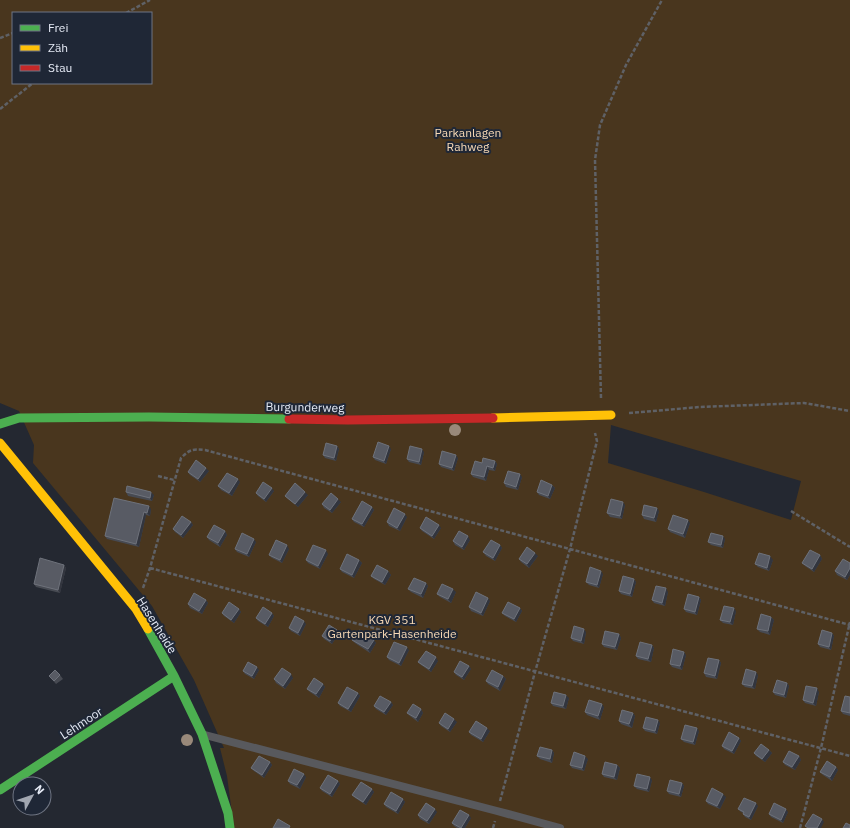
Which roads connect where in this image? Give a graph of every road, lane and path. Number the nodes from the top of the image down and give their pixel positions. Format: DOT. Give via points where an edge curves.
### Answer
graph roads {
  1 [pos="150,0"];
  2 [pos="662,0"];
  3 [pos="128,12"];
  4 [pos="12,33"];
  5 [pos="0,38"];
  6 [pos="32,84"];
  7 [pos="0,109"];
  8 [pos="850,410"];
  9 [pos="606,415"];
  10 [pos="589,416"];
  11 [pos="0,424"];
  12 [pos="0,443"];
  13 [pos="158,476"];
  14 [pos="174,480"];
  15 [pos="791,511"];
  16 [pos="850,547"];
  17 [pos="570,549"];
  18 [pos="150,568"];
  19 [pos="143,589"];
  20 [pos="850,624"];
  21 [pos="535,672"];
  22 [pos="174,676"];
  23 [pos="202,734"];
  24 [pos="821,748"];
  25 [pos="850,756"];
  26 [pos="0,790"];
  27 [pos="497,811"];
  28 [pos="230,828"];
  29 [pos="493,828"];
  30 [pos="560,828"];
  31 [pos="800,828"];
  1 -- 3 [label="path"];
  2 -- 9 [label="path" via="626,64 600,125 595,160"];
  4 -- 5 [label="path"];
  6 -- 7 [label="path"];
  8 -- 9 [label="path" via="804,403 700,407"];
  9 -- 10 [label="street, Burgunderweg"];
  10 -- 11 [label="street, Burgunderweg" via="348,420 19,418"];
  10 -- 17 [label="path" via="597,441"];
  12 -- 22 [label="street, Hasenheide" via="136,609"];
  13 -- 14 [label="path"];
  14 -- 17 [label="path" via="184,454 195,449 205,450"];
  14 -- 18 [label="path"];
  15 -- 16 [label="path"];
  17 -- 20 [label="path"];
  17 -- 21 [label="path"];
  18 -- 19 [label="path"];
  18 -- 21 [label="path"];
  20 -- 24 [label="path"];
  21 -- 24 [label="path"];
  21 -- 27 [label="path"];
  22 -- 23 [label="street, Hasenheide"];
  22 -- 26 [label="street, Lehmoor"];
  23 -- 27 [label="lane"];
  23 -- 28 [label="street, Hasenheide" via="228,812"];
  24 -- 25 [label="path"];
  24 -- 31 [label="path"];
  27 -- 29 [label="path"];
  27 -- 30 [label="lane"];
}
